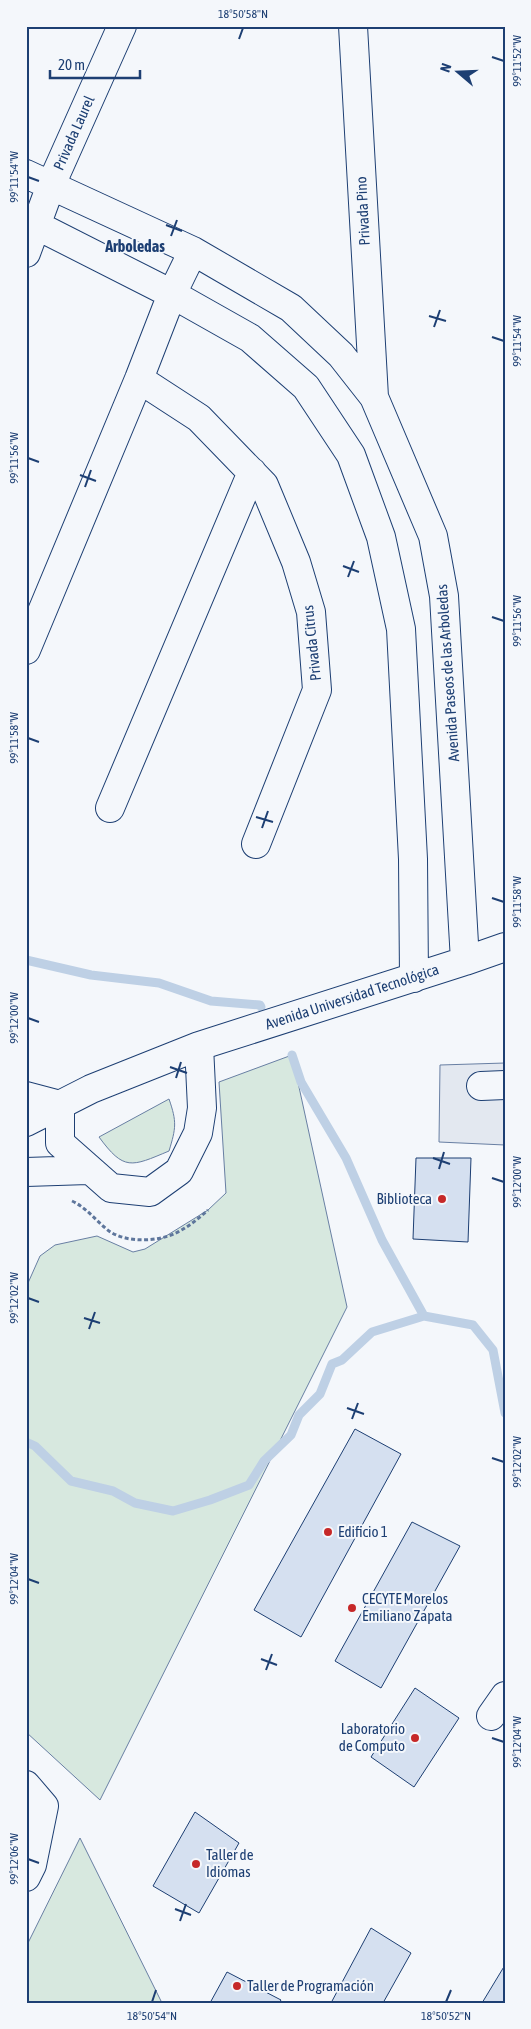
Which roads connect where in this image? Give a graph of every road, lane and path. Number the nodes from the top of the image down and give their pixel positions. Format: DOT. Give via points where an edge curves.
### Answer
graph roads {
  1 [pos="122,26"];
  2 [pos="353,26"];
  3 [pos="26,174"];
  4 [pos="51,185"];
  5 [pos="31,223"];
  6 [pos="193,251"];
  7 [pos="26,253"];
  8 [pos="172,294"];
  9 [pos="139,379"];
  10 [pos="374,397"];
  11 [pos="252,472"];
  12 [pos="26,650"];
  13 [pos="110,808"];
  14 [pos="256,844"];
  15 [pos="505,946"];
  16 [pos="466,961"];
  17 [pos="414,978"];
  18 [pos="199,1046"];
  19 [pos="26,1096"];
  20 [pos="60,1105"];
  21 [pos="26,1122"];
  22 [pos="88,1170"];
  23 [pos="26,1172"];
  24 [pos="26,1785"];
  25 [pos="26,1877"];
  1 -- 4 [label="street, Privada Laurel"];
  2 -- 10 [label="street, Privada Pino"];
  3 -- 4 [label="street, Avenida Paseos de las Arboledas"];
  4 -- 5 [label="street, Privada Laurel"];
  4 -- 6 [label="street, Avenida Paseos de las Arboledas"];
  5 -- 7 [label="street"];
  5 -- 8 [label="street"];
  6 -- 8 [label="street"];
  6 -- 10 [label="street, Avenida Paseos de las Arboledas" via="291,308 342,355"];
  8 -- 9 [label="street"];
  8 -- 17 [label="street" via="250,338 306,387 351,455 381,536 401,629 413,859"];
  9 -- 11 [label="street, Privada Citrus" via="199,418"];
  9 -- 12 [label="street"];
  10 -- 16 [label="street, Avenida Paseos de las Arboledas" via="433,536 444,596"];
  11 -- 13 [label="street"];
  11 -- 14 [label="street, Privada Citrus" via="264,486 296,562 311,612 317,690"];
  15 -- 16 [label="street, Avenida Universidad Tecnológica"];
  16 -- 17 [label="street, Avenida Universidad Tecnológica"];
  17 -- 18 [label="street, Avenida Universidad Tecnológica"];
  18 -- 20 [label="street, Avenida Universidad Tecnológica"];
  18 -- 22 [label="street" via="202,1108 198,1133 179,1171 150,1192 111,1188"];
  19 -- 20 [label="street"];
  20 -- 21 [label="street, Avenida Universidad Tecnológica"];
  20 -- 22 [label="street" via="60,1143"];
  22 -- 23 [label="street"];
  24 -- 25 [label="street" via="44,1806 32,1865"];
}
